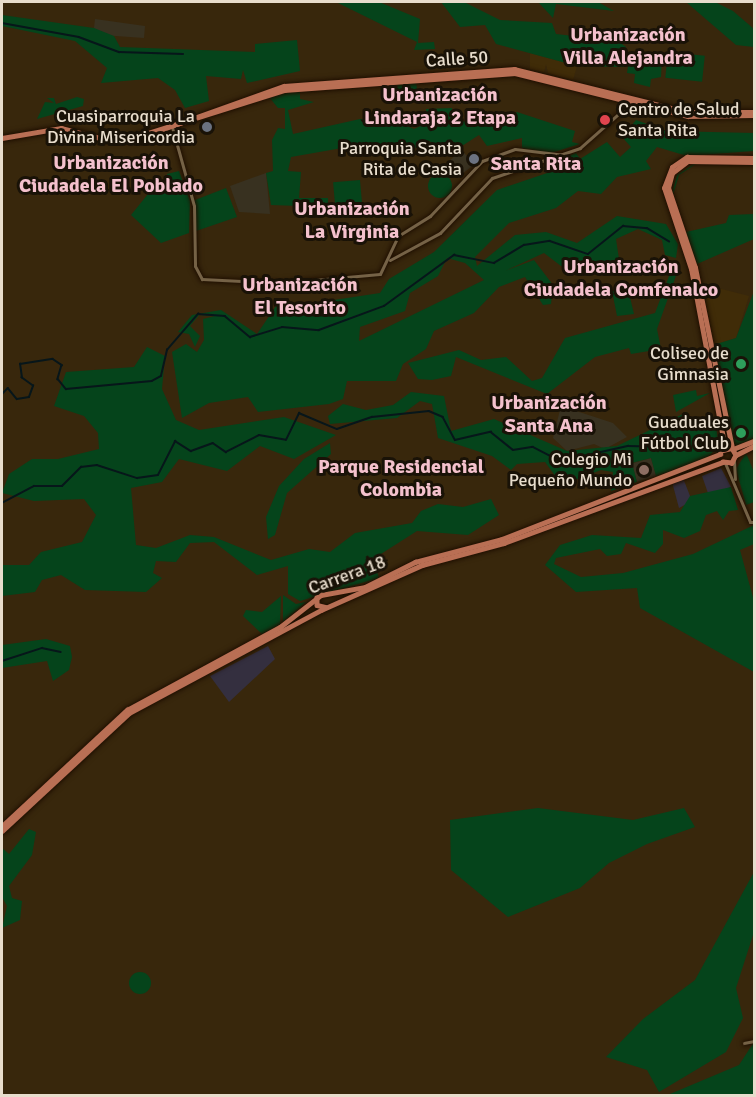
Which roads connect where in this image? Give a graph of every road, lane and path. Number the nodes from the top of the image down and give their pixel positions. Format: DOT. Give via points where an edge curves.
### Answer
graph roads {
  1 [pos="633,100"];
  2 [pos="754,114"];
  3 [pos="172,127"];
  4 [pos="163,129"];
  5 [pos="2,138"];
  6 [pos="565,155"];
  7 [pos="754,160"];
  8 [pos="390,260"];
  9 [pos="754,441"];
  10 [pos="754,446"];
  11 [pos="732,449"];
  12 [pos="721,452"];
  13 [pos="736,455"];
  14 [pos="734,461"];
  15 [pos="724,463"];
  16 [pos="735,480"];
  17 [pos="754,522"];
  18 [pos="317,597"];
  19 [pos="327,607"];
  20 [pos="2,826"];
  21 [pos="2,831"];
  22 [pos="754,1041"];
  23 [pos="744,1043"];
  1 -- 2 [label="main road, Calle 50" via="704,118"];
  1 -- 3 [label="main road, Calle 50" via="530,74 488,74 284,90"];
  1 -- 4 [label="main road, Calle 50" via="514,69 284,86"];
  1 -- 6 [label="street" via="603,133"];
  3 -- 4 [label="main road, Calle 50"];
  3 -- 8 [label="street" via="194,206 197,276 294,282 380,274"];
  4 -- 5 [label="main road, Calle 50" via="121,140 62,128"];
  6 -- 8 [label="street" via="492,178 440,232"];
  6 -- 8 [label="street" via="515,149 483,161 430,216 398,236"];
  7 -- 11 [label="main road" via="688,161 672,173 668,188 695,268"];
  7 -- 12 [label="main road" via="687,158 672,167 664,188 690,265"];
  9 -- 11 [label="main road"];
  10 -- 13 [label="main road"];
  11 -- 12 [label="main road, Carrera 18"];
  11 -- 13 [label="main road"];
  12 -- 15 [label="main road"];
  12 -- 18 [label="main road, Carrera 18" via="502,539 415,562 368,585"];
  13 -- 14 [label="main road"];
  14 -- 15 [label="main road, Carrera 18"];
  14 -- 16 [label="street"];
  15 -- 16 [label="street"];
  15 -- 19 [label="main road, Carrera 18" via="504,543 422,565"];
  16 -- 17 [label="street" via="750,522"];
  18 -- 19 [label="main road" via="317,605"];
  18 -- 20 [label="main road, Carrera 18" via="280,627 127,710"];
  19 -- 21 [label="main road, Carrera 18" via="129,713"];
  22 -- 23 [label="street"];
}
